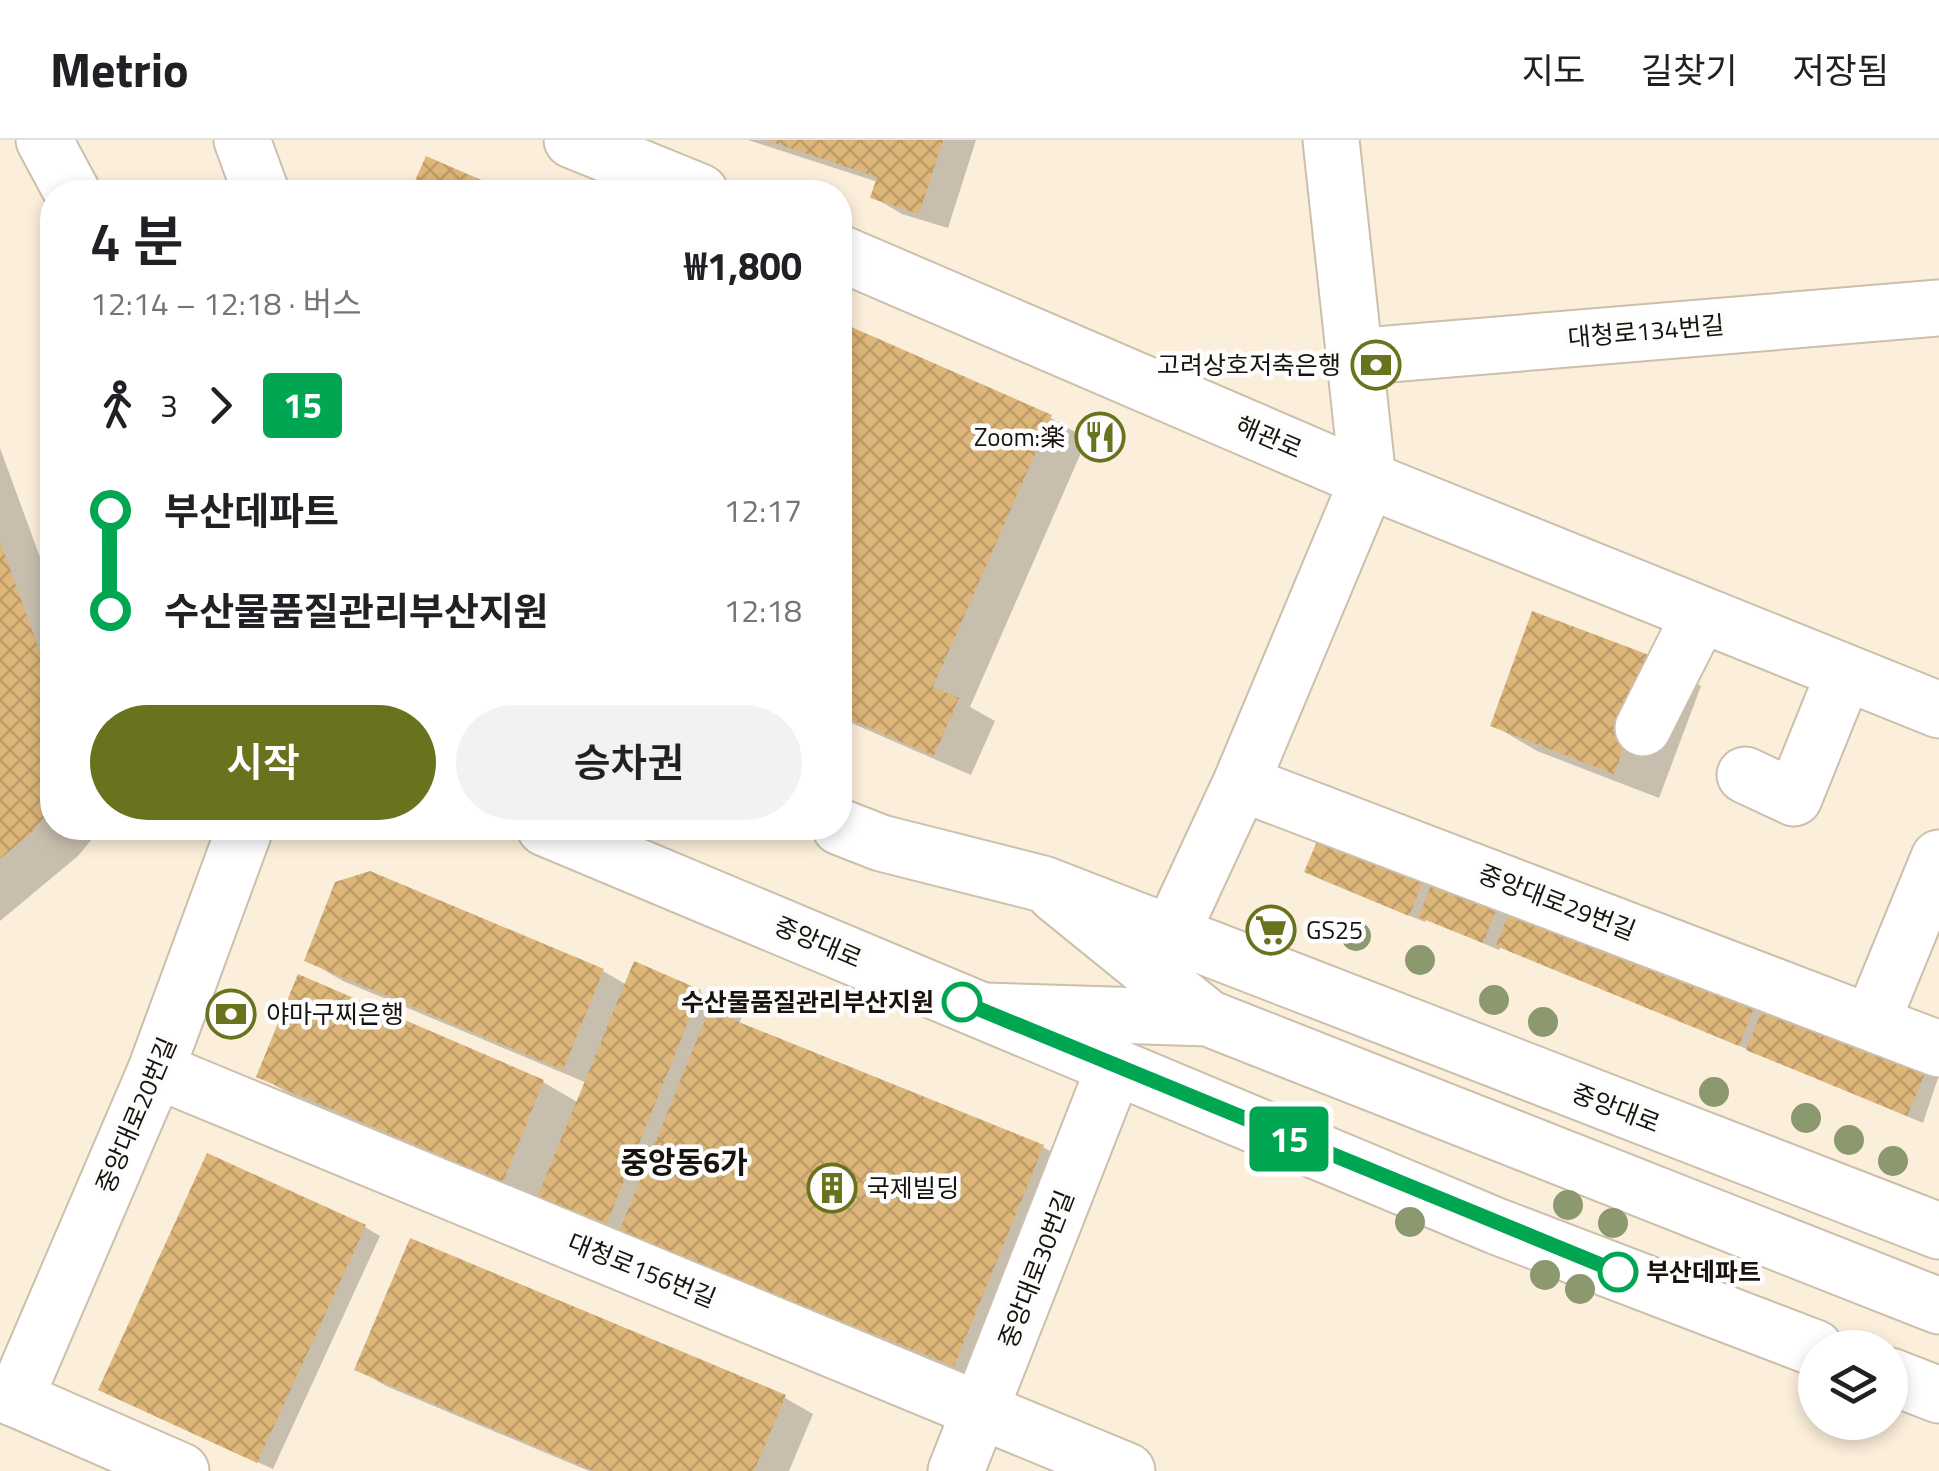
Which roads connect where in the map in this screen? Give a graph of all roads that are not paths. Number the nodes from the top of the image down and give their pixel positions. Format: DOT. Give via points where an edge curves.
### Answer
graph roads {
  1 [pos="44,140"];
  2 [pos="572,140"];
  3 [pos="1331,140"];
  4 [pos="639,152"];
  5 [pos="66,180"];
  6 [pos="682,180"];
  7 [pos="852,258"];
  8 [pos="1939,308"];
  9 [pos="1353,357"];
  10 [pos="1368,480"];
  11 [pos="1700,614"];
  12 [pos="1844,674"];
  13 [pos="1939,710"];
  14 [pos="1643,728"];
  15 [pos="1745,776"];
  16 [pos="1241,783"];
  17 [pos="852,831"];
  18 [pos="241,840"];
  19 [pos="573,840"];
  20 [pos="1939,858"];
  21 [pos="1043,884"];
  22 [pos="1170,936"];
  23 [pos="984,1011"];
  24 [pos="1208,1018"];
  25 [pos="1872,1021"];
  26 [pos="1939,1049"];
  27 [pos="1115,1066"];
  28 [pos="156,1070"];
  29 [pos="1939,1231"];
  30 [pos="1939,1306"];
  31 [pos="1798,1341"];
  32 [pos="1908,1383"];
  33 [pos="1939,1395"];
  34 [pos="8,1396"];
  35 [pos="980,1410"];
  36 [pos="181,1471"];
  37 [pos="956,1471"];
  38 [pos="1127,1471"];
  1 -- 5 [label="main road"];
  2 -- 4 [label="main road"];
  3 -- 9 [label="main road"];
  4 -- 6 [label="main road"];
  7 -- 10 [label="main road, 해관로"];
  8 -- 9 [label="main road, 대청로134번길"];
  9 -- 10 [label="main road"];
  10 -- 11 [label="main road, 해관로"];
  10 -- 16 [label="main road"];
  11 -- 12 [label="main road, 해관로"];
  11 -- 14 [label="main road"];
  12 -- 13 [label="main road, 해관로"];
  12 -- 15 [label="main road" via="1794,798"];
  16 -- 22 [label="main road"];
  16 -- 25 [label="main road, 중앙대로29번길"];
  17 -- 21 [label="main road, 중앙대로"];
  18 -- 28 [label="main road, 중앙대로20번길"];
  19 -- 23 [label="main road, 중앙대로"];
  20 -- 25 [label="main road"];
  21 -- 22 [label="main road, 중앙대로"];
  21 -- 24 [label="main road"];
  22 -- 29 [label="main road, 중앙대로"];
  23 -- 24 [label="main road"];
  23 -- 27 [label="main road, 중앙대로"];
  24 -- 30 [label="main road"];
  25 -- 26 [label="main road, 중앙대로29번길"];
  27 -- 31 [label="main road, 중앙대로" via="1496,1226"];
  27 -- 35 [label="main road, 중앙대로30번길"];
  28 -- 34 [label="main road, 중앙대로20번길"];
  28 -- 35 [label="main road, 대청로156번길"];
  32 -- 33 [label="main road"];
  34 -- 36 [label="main road"];
  35 -- 37 [label="main road, 중앙대로30번길"];
  35 -- 38 [label="main road, 대청로156번길"];
}
